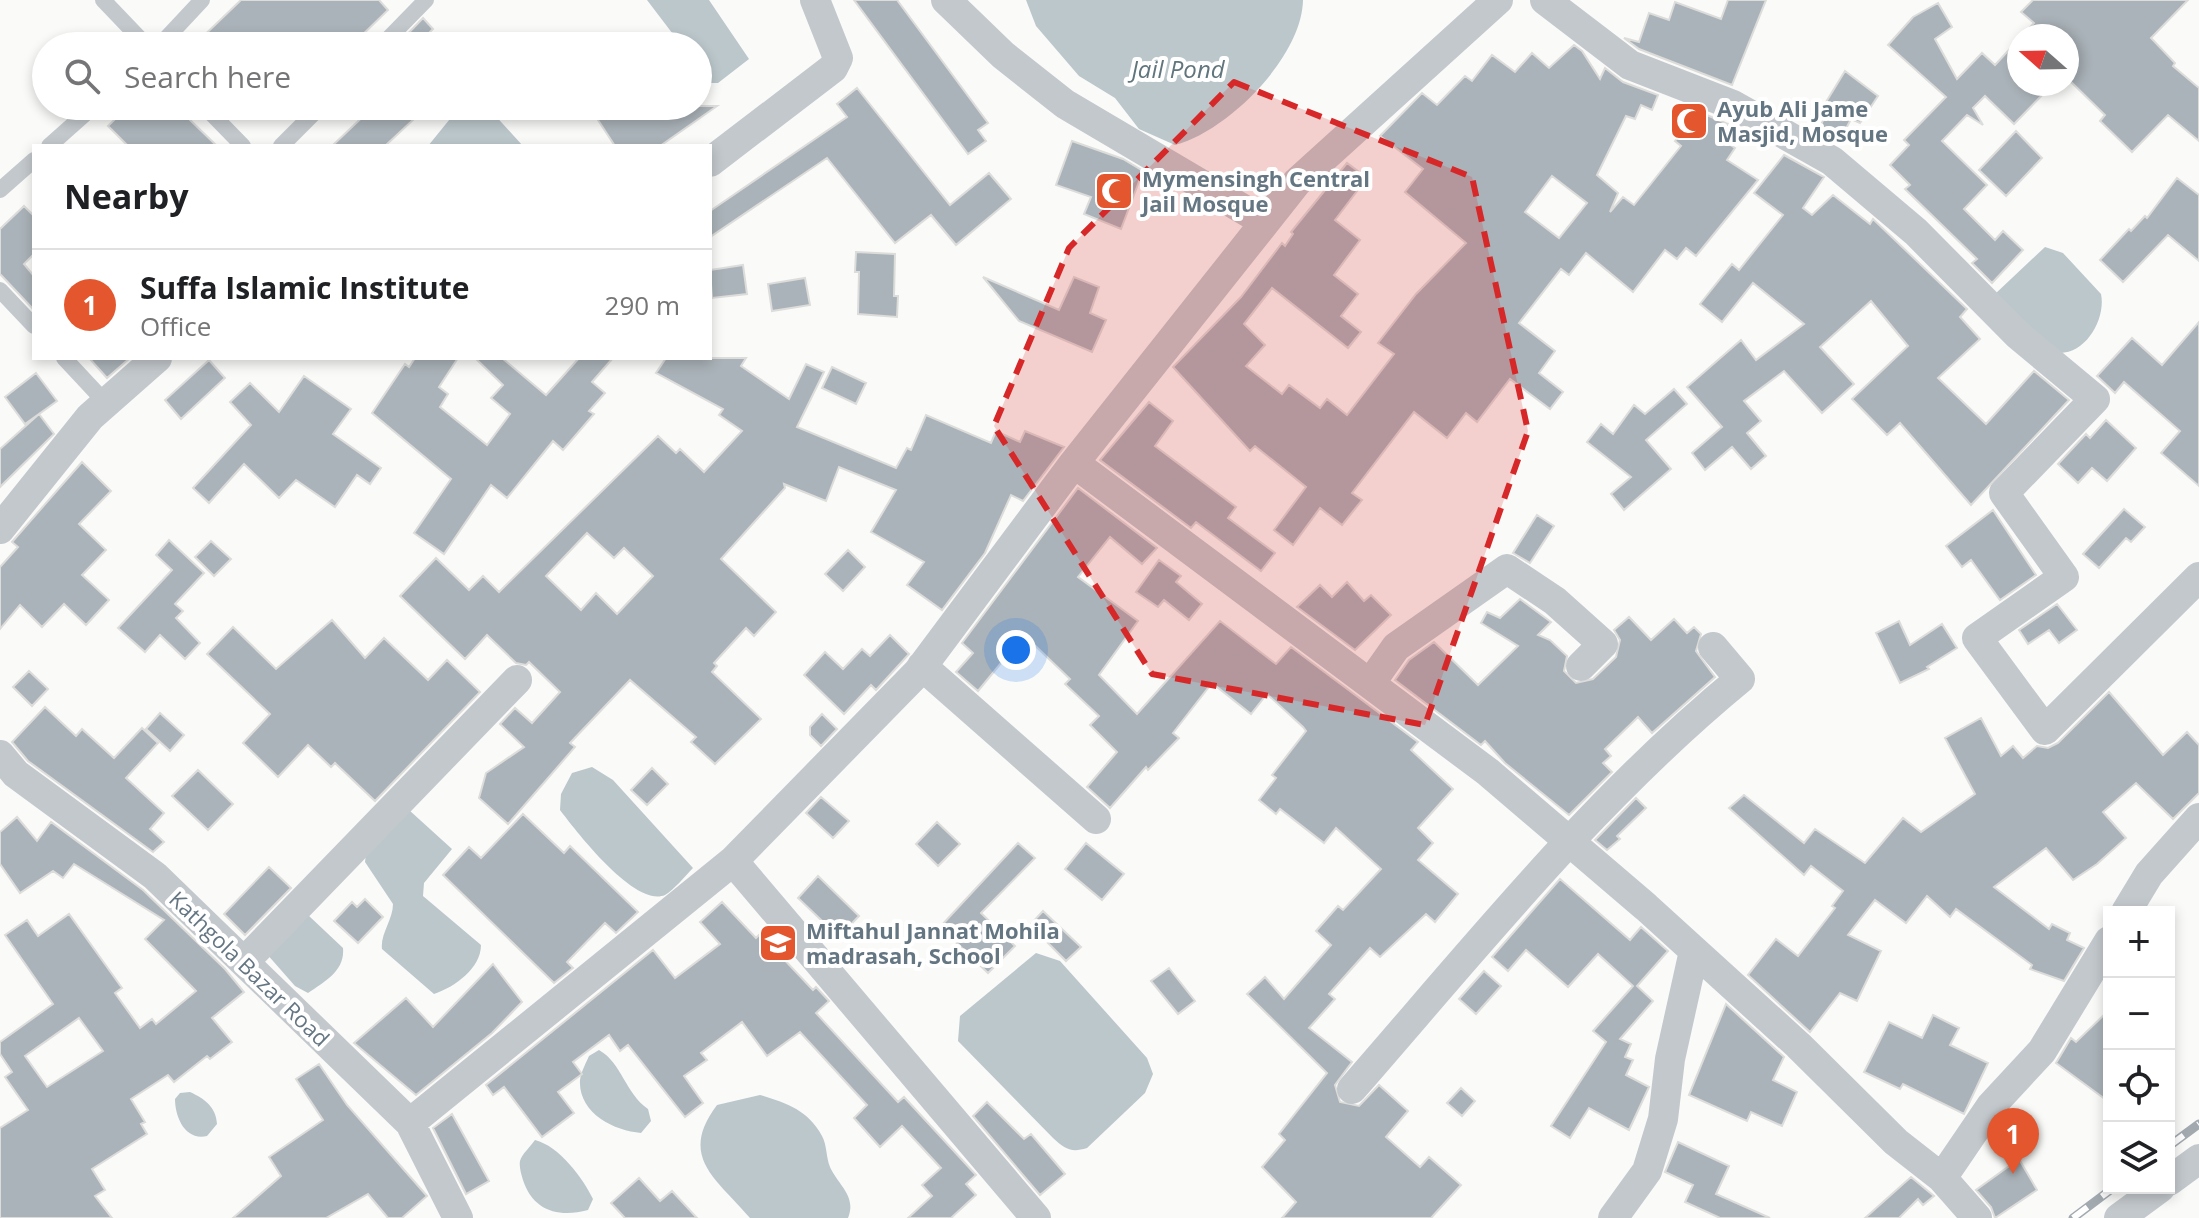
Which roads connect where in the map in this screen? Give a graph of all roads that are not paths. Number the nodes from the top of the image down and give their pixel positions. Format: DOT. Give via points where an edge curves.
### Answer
graph roads {
  1 [pos="103,0"];
  2 [pos="202,0"];
  3 [pos="426,0"];
  4 [pos="815,0"];
  5 [pos="946,0"];
  6 [pos="1498,0"];
  7 [pos="1545,0"];
  8 [pos="134,32"];
  9 [pos="172,32"];
  10 [pos="395,32"];
  11 [pos="78,120"];
  12 [pos="218,120"];
  13 [pos="307,120"];
  14 [pos="51,144"];
  15 [pos="241,144"];
  16 [pos="283,144"];
  17 [pos="712,160"];
  18 [pos="32,162"];
  19 [pos="0,190"];
  20 [pos="1265,222"];
  21 [pos="0,290"];
  22 [pos="32,324"];
  23 [pos="66,360"];
  24 [pos="155,360"];
  25 [pos="106,403"];
  26 [pos="1074,463"];
  27 [pos="0,529"];
  28 [pos="2199,577"];
  29 [pos="1713,647"];
  30 [pos="922,666"];
  31 [pos="1581,666"];
  32 [pos="517,680"];
  33 [pos="1370,684"];
  34 [pos="0,755"];
  35 [pos="2199,818"];
  36 [pos="1096,819"];
  37 [pos="1568,840"];
  38 [pos="733,861"];
  39 [pos="2130,906"];
  40 [pos="1694,951"];
  41 [pos="2103,951"];
  42 [pos="244,962"];
  43 [pos="1352,1089"];
  44 [pos="410,1123"];
  45 [pos="2199,1159"];
  46 [pos="2175,1177"];
  47 [pos="1942,1178"];
  48 [pos="2152,1194"];
  49 [pos="458,1218"];
  50 [pos="1036,1218"];
  51 [pos="1613,1218"];
  52 [pos="1977,1218"];
  53 [pos="2119,1218"];
  1 -- 8 [label="lane"];
  2 -- 9 [label="lane"];
  3 -- 10 [label="lane"];
  4 -- 17 [label="street" via="838,58 833,68"];
  5 -- 20 [label="street" via="1065,104"];
  6 -- 20 [label="street" via="1297,182"];
  7 -- 28 [label="street" via="1630,65 1733,105 1832,161 1916,232 2018,335 2095,399 2004,493 2064,577 1977,638 2045,730"];
  11 -- 14 [label="lane"];
  12 -- 15 [label="lane"];
  13 -- 16 [label="lane"];
  18 -- 19 [label="lane"];
  20 -- 26 [label="street"];
  21 -- 22 [label="lane"];
  23 -- 25 [label="lane"];
  24 -- 25 [label="street"];
  25 -- 27 [label="street"];
  26 -- 30 [label="street"];
  26 -- 33 [label="street"];
  29 -- 37 [label="street" via="1740,679"];
  30 -- 36 [label="street"];
  30 -- 38 [label="street"];
  31 -- 33 [label="street" via="1603,644 1507,569 1396,647"];
  32 -- 42 [label="street"];
  33 -- 37 [label="street"];
  34 -- 42 [label="street, Kathgola Bazar Road" via="16,774 155,876"];
  35 -- 39 [label="street" via="2149,874"];
  37 -- 40 [label="street"];
  37 -- 43 [label="street"];
  38 -- 44 [label="street"];
  38 -- 50 [label="street"];
  40 -- 47 [label="street" via="1896,1142"];
  40 -- 51 [label="street" via="1659,1132 1647,1171"];
  41 -- 47 [label="street" via="2042,1051 1991,1106"];
  42 -- 44 [label="street, Kathgola Bazar Road"];
  44 -- 49 [label="street, Kathgola Bazar Road"];
  45 -- 46 [label="street"];
  47 -- 52 [label="street"];
  48 -- 53 [label="street"];
}
